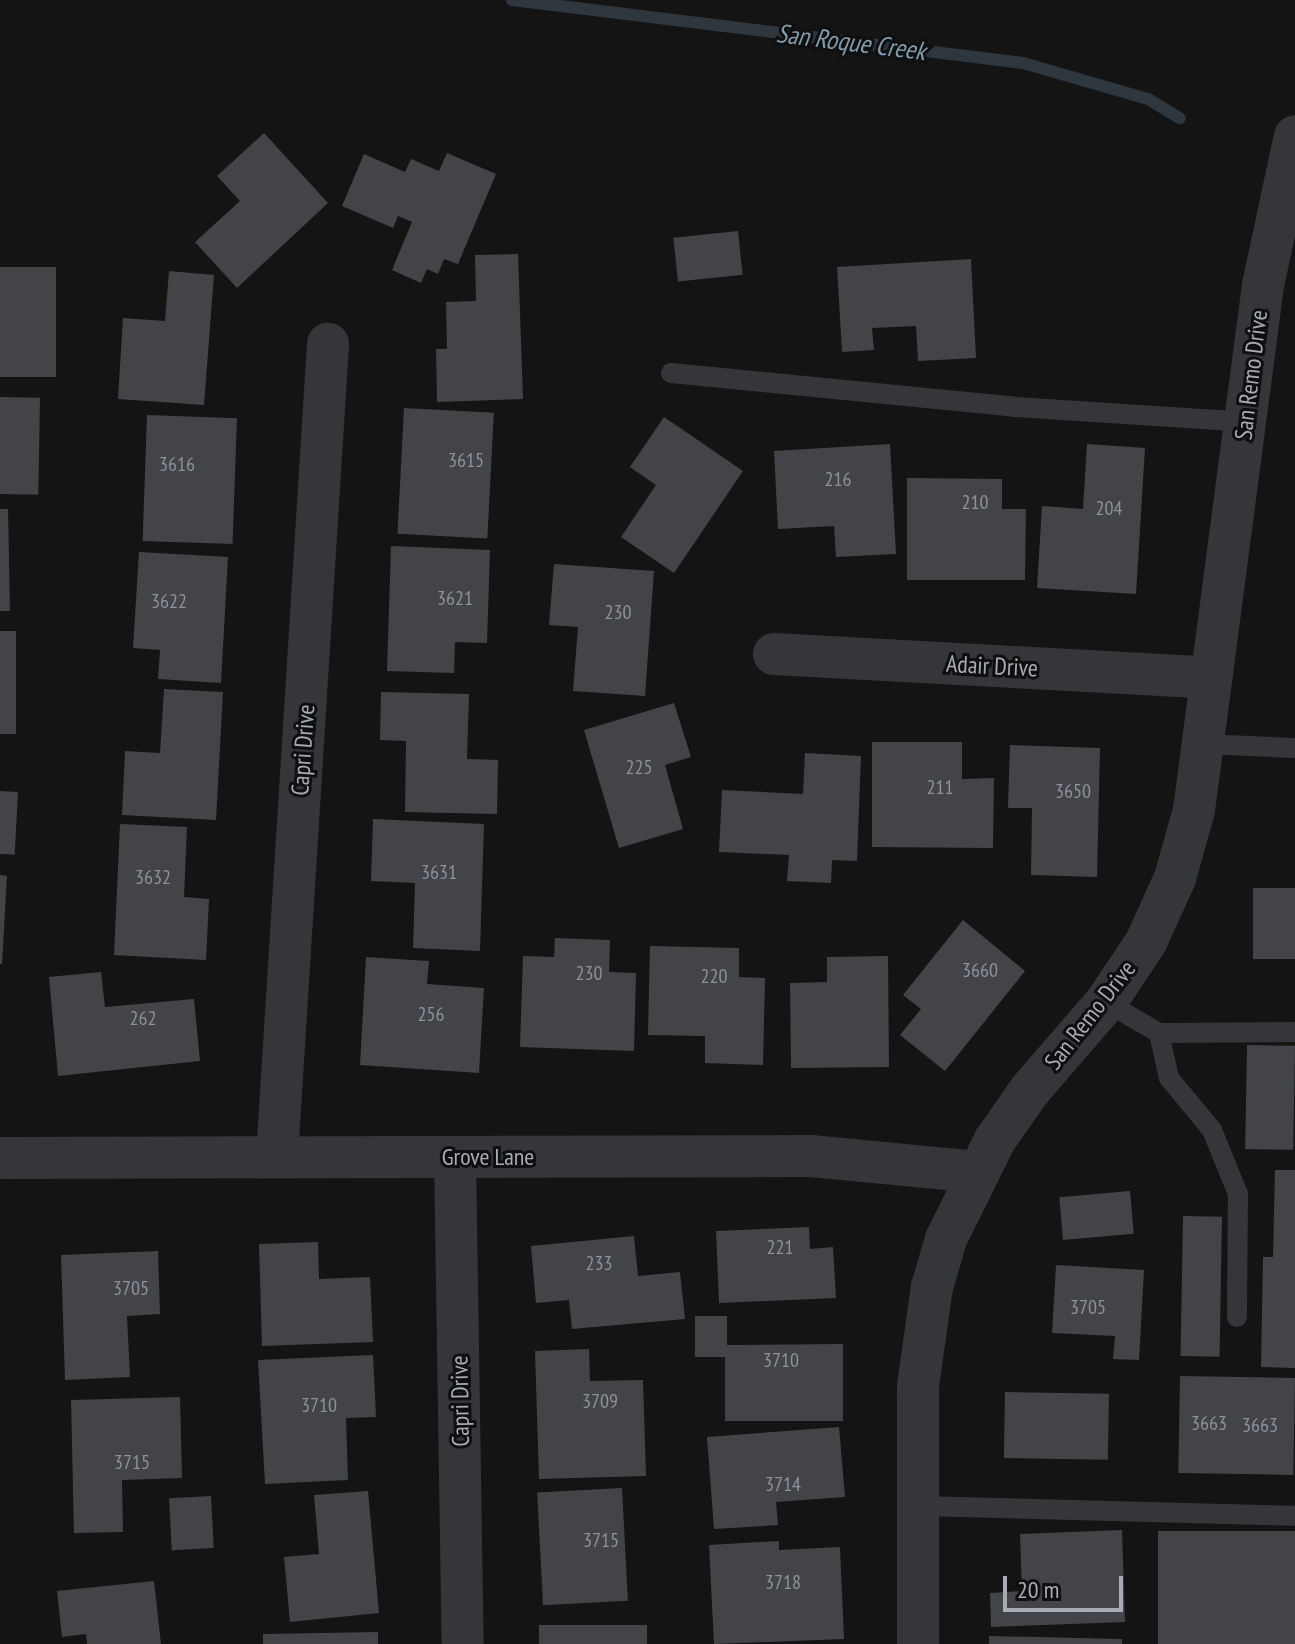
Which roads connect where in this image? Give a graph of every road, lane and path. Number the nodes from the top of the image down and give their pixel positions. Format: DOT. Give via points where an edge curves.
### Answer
graph roads {
  1 [pos="1295,136"];
  2 [pos="328,344"];
  3 [pos="671,373"];
  4 [pos="1245,422"];
  5 [pos="774,654"];
  6 [pos="1211,678"];
  7 [pos="1203,744"];
  8 [pos="1295,748"];
  9 [pos="1106,1002"];
  10 [pos="1295,1032"];
  11 [pos="1159,1033"];
  12 [pos="277,1157"];
  13 [pos="455,1157"];
  14 [pos="0,1158"];
  15 [pos="976,1172"];
  16 [pos="1237,1317"];
  17 [pos="918,1506"];
  18 [pos="1295,1516"];
  19 [pos="463,1644"];
  20 [pos="918,1644"];
  1 -- 4 [label="street, San Remo Drive" via="1263,285"];
  2 -- 12 [label="street, Capri Drive"];
  3 -- 4 [label="lane" via="1015,407"];
  4 -- 6 [label="street, San Remo Drive"];
  5 -- 6 [label="street, Adair Drive"];
  6 -- 7 [label="street, San Remo Drive"];
  7 -- 8 [label="lane"];
  7 -- 9 [label="street, San Remo Drive" via="1194,810 1175,878 1146,942"];
  9 -- 11 [label="lane"];
  9 -- 15 [label="street, San Remo Drive" via="1030,1090"];
  10 -- 11 [label="lane"];
  11 -- 16 [label="lane" via="1169,1078 1212,1130 1238,1194"];
  12 -- 13 [label="street, Grove Lane"];
  12 -- 14 [label="street, Grove Lane"];
  13 -- 15 [label="street, Grove Lane" via="811,1156"];
  13 -- 19 [label="street, Capri Drive"];
  15 -- 17 [label="street, San Remo Drive" via="946,1239 922,1335"];
  17 -- 18 [label="lane"];
  17 -- 20 [label="street, San Remo Drive"];
}
